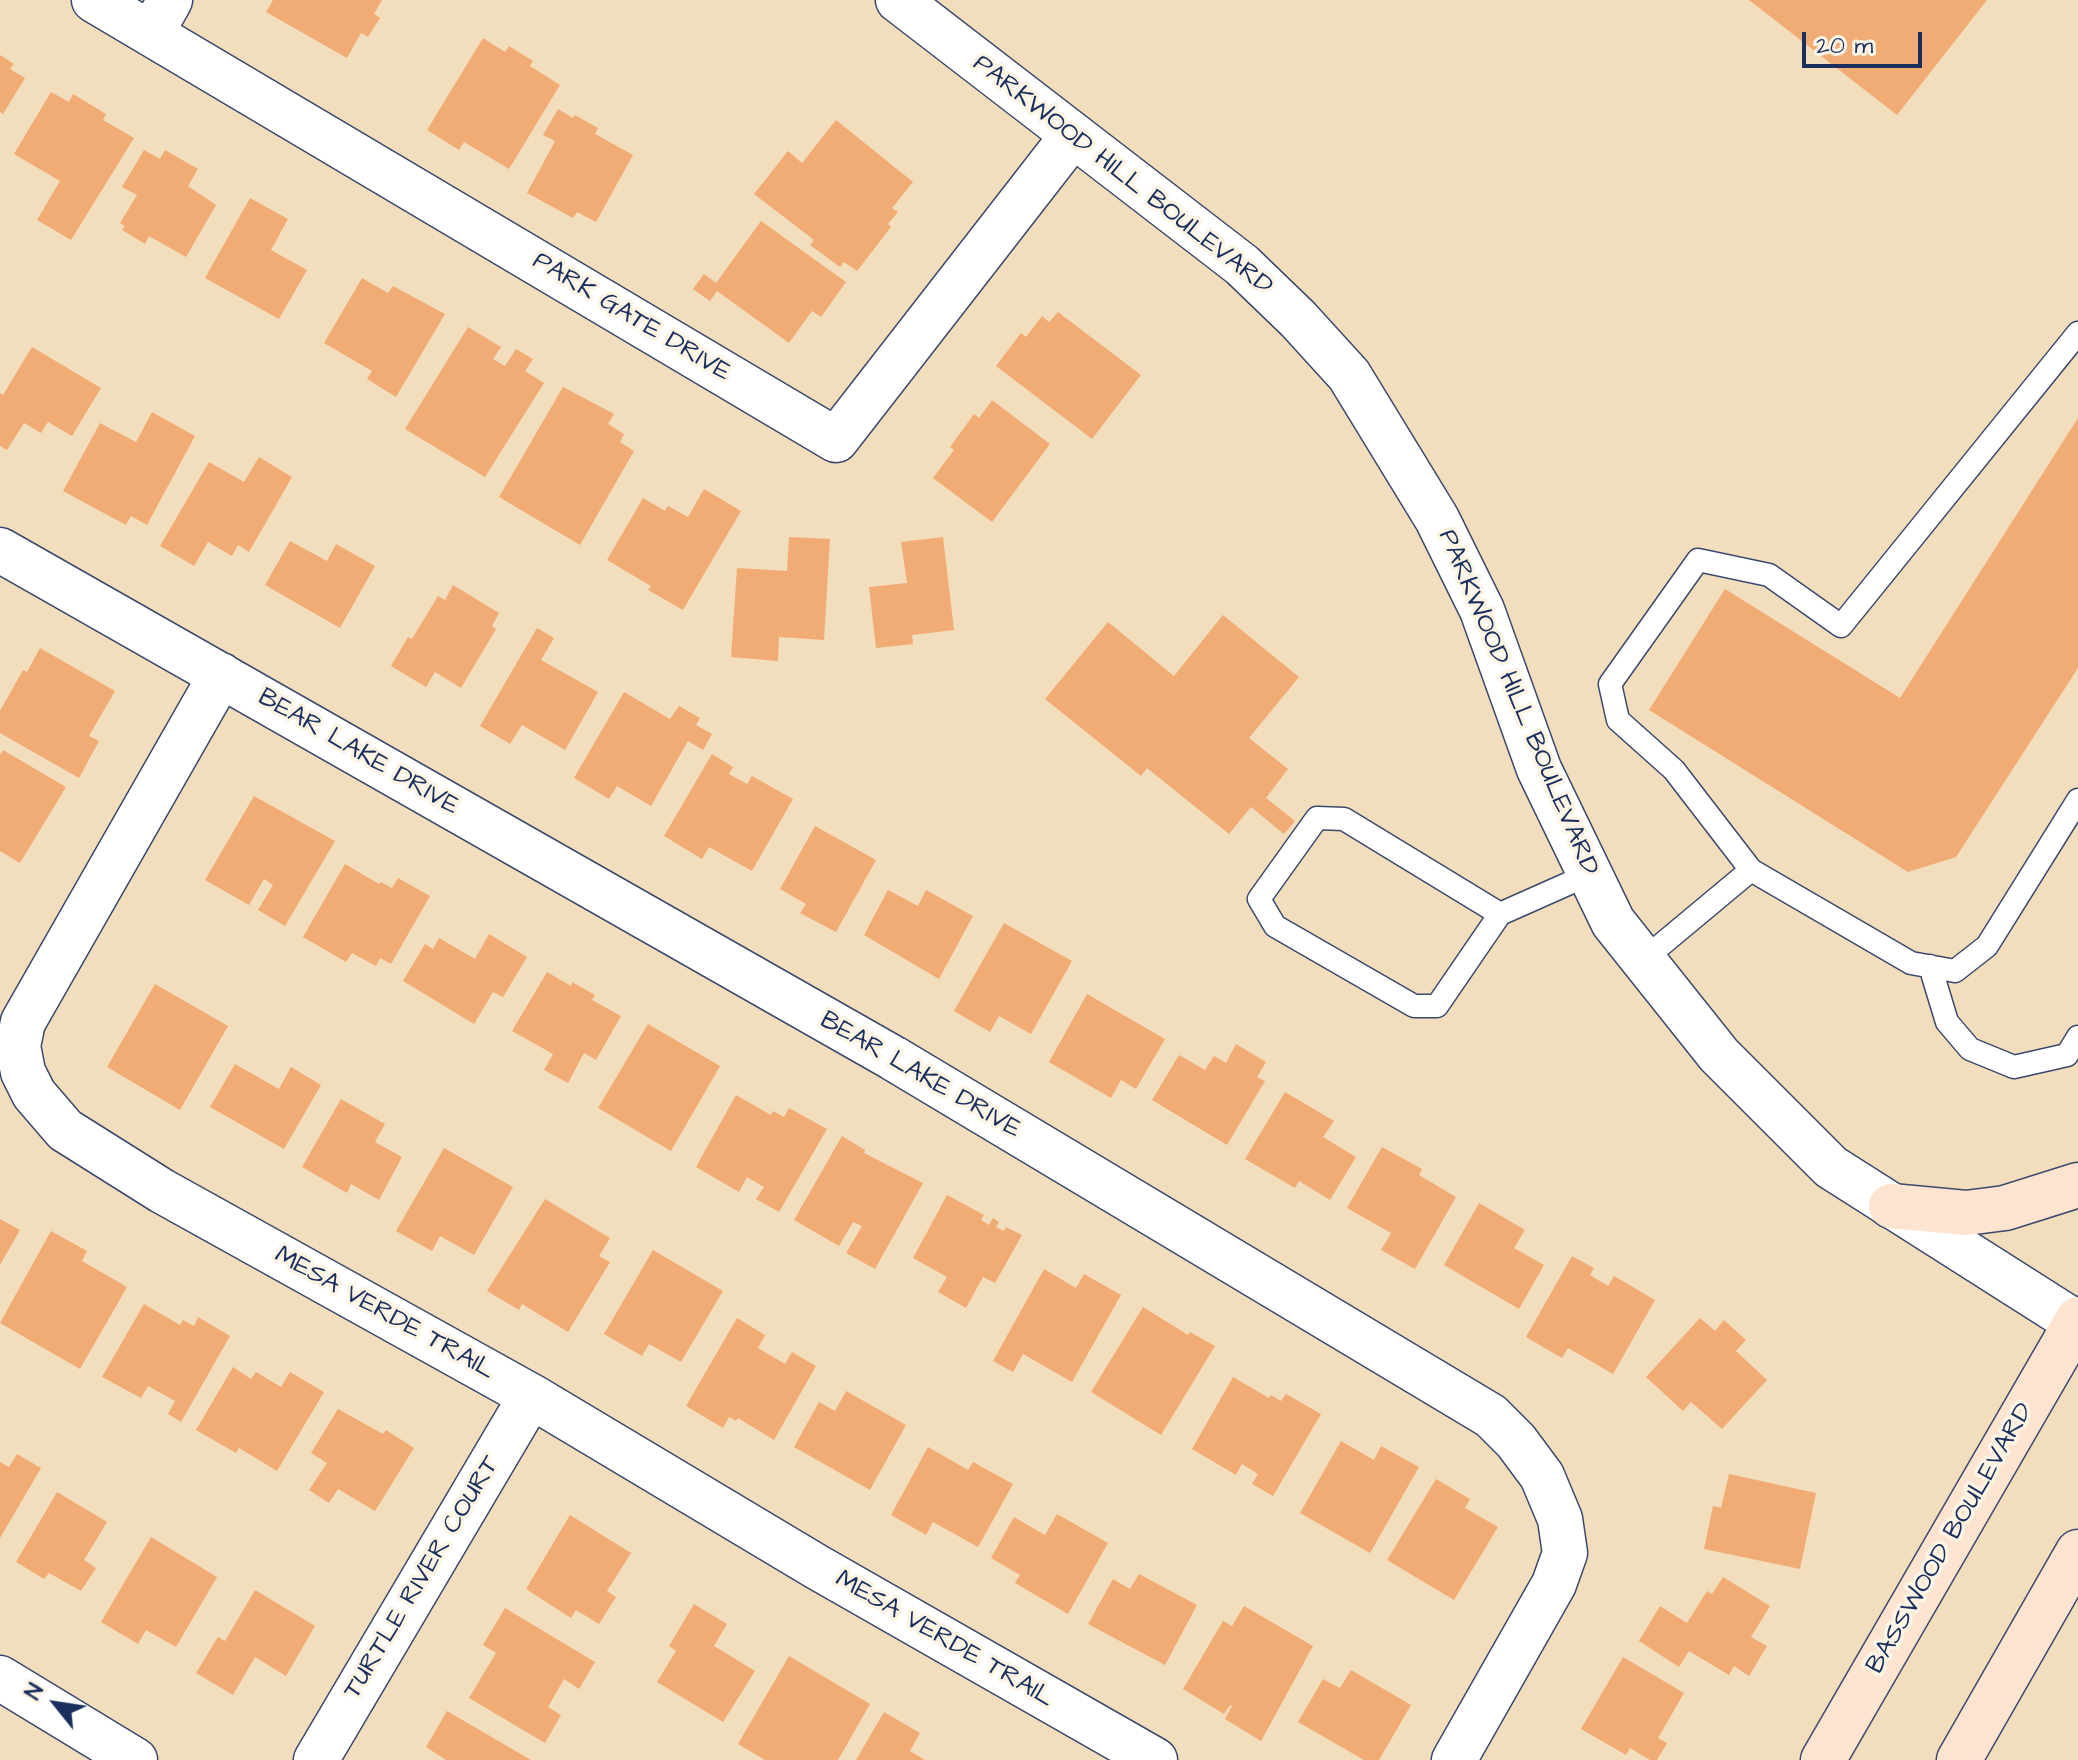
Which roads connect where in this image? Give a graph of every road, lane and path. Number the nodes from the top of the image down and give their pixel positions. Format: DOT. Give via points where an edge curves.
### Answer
graph roads {
  1 [pos="94,0"];
  2 [pos="898,0"];
  3 [pos="160,17"];
  4 [pos="1073,135"];
  5 [pos="2078,333"];
  6 [pos="0,550"];
  7 [pos="221,675"];
  8 [pos="2078,800"];
  9 [pos="1751,870"];
  10 [pos="1590,874"];
  11 [pos="1500,914"];
  12 [pos="1643,960"];
  13 [pos="1930,966"];
  14 [pos="2078,1037"];
  15 [pos="2078,1185"];
  16 [pos="1891,1206"];
  17 [pos="2077,1322"];
  18 [pos="531,1396"];
  19 [pos="2078,1552"];
  20 [pos="0,1678"];
  21 [pos="135,1760"];
  22 [pos="316,1760"];
  23 [pos="1155,1760"];
  24 [pos="1454,1760"];
  25 [pos="1823,1760"];
  26 [pos="1959,1760"];
  1 -- 3 [label="street, PARK GATE DRIVE"];
  2 -- 4 [label="street, PARKWOOD HILL BOULEVARD"];
  3 -- 4 [label="street, PARK GATE DRIVE" via="836,440"];
  4 -- 10 [label="street, PARKWOOD HILL BOULEVARD" via="1242,265 1349,375 1437,519 1482,610 1539,769"];
  5 -- 9 [label="lane" via="1841,626 1769,575 1698,560 1610,684 1618,720 1674,770"];
  6 -- 7 [label="street, BEAR LAKE DRIVE"];
  7 -- 18 [label="street, MESA VERDE TRAIL" via="23,1022 18,1046 23,1072 65,1130 162,1191"];
  7 -- 24 [label="street, BEAR LAKE DRIVE" via="893,1058 1491,1416 1542,1476 1560,1519 1565,1553 1554,1584"];
  8 -- 13 [label="lane" via="1987,946 1955,971"];
  9 -- 12 [label="lane"];
  9 -- 13 [label="lane" via="1911,963"];
  10 -- 11 [label="lane"];
  10 -- 12 [label="street, PARKWOOD HILL BOULEVARD" via="1613,922"];
  11 -- 11 [label="lane" via="1344,819 1317,818 1259,899 1275,926 1414,1006 1437,1006"];
  12 -- 16 [label="street, PARKWOOD HILL BOULEVARD" via="1719,1055 1831,1167"];
  13 -- 14 [label="lane" via="1947,1022 1970,1049 2014,1067 2067,1055"];
  15 -- 16 [label="main road" via="2005,1208 1966,1213"];
  16 -- 17 [label="street, PARKWOOD HILL BOULEVARD"];
  17 -- 25 [label="main road, BASSWOOD BOULEVARD"];
  18 -- 22 [label="street, TURTLE RIVER COURT"];
  18 -- 23 [label="street, MESA VERDE TRAIL"];
  19 -- 26 [label="main road"];
  20 -- 21 [label="street"];
}
